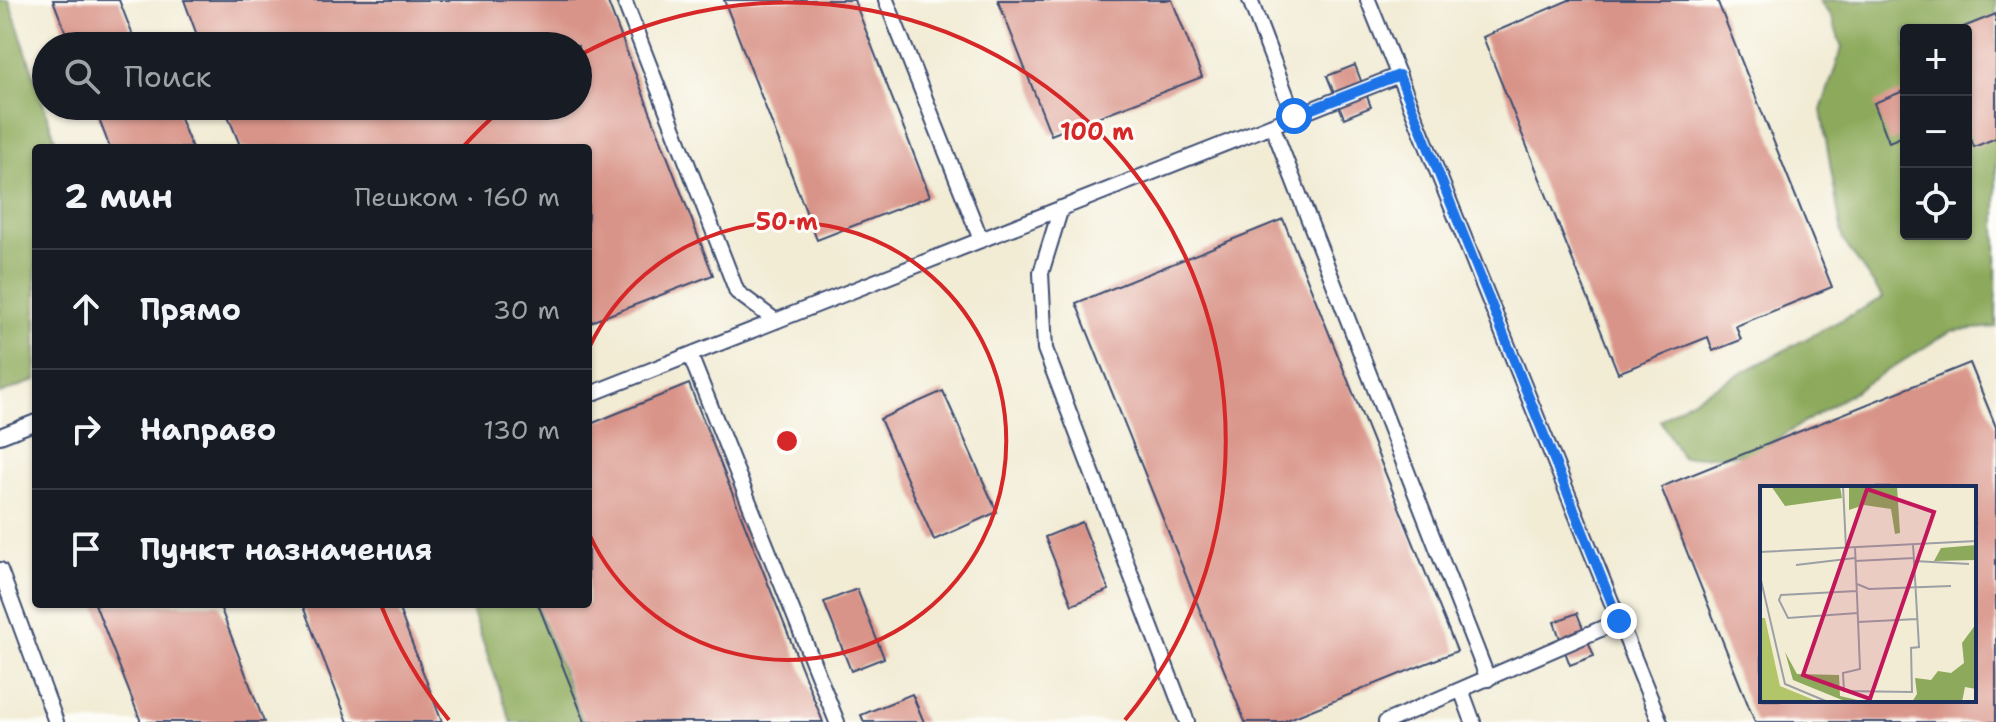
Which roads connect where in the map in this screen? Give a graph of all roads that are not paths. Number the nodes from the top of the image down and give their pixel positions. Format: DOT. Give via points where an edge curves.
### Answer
graph roads {
  1 [pos="624,0"];
  2 [pos="886,0"];
  3 [pos="1250,0"];
  4 [pos="1368,0"];
  5 [pos="1399,75"];
  6 [pos="1294,116"];
  7 [pos="1272,125"];
  8 [pos="1061,208"];
  9 [pos="981,240"];
  10 [pos="776,321"];
  11 [pos="690,355"];
  12 [pos="592,393"];
  13 [pos="32,424"];
  14 [pos="0,436"];
  15 [pos="0,570"];
  16 [pos="1619,621"];
  17 [pos="1488,679"];
  18 [pos="1462,692"];
  19 [pos="56,722"];
  20 [pos="837,722"];
  21 [pos="1187,722"];
  22 [pos="1386,722"];
  23 [pos="1473,722"];
  24 [pos="1660,722"];
  1 -- 10 [label="lane" via="737,292"];
  2 -- 9 [label="lane"];
  3 -- 6 [label="lane"];
  4 -- 5 [label="lane"];
  5 -- 6 [label="lane"];
  5 -- 16 [label="lane"];
  6 -- 7 [label="lane"];
  7 -- 8 [label="lane"];
  7 -- 17 [label="lane"];
  8 -- 9 [label="lane"];
  8 -- 21 [label="lane" via="1041,273 1045,349"];
  9 -- 10 [label="lane"];
  10 -- 11 [label="lane"];
  11 -- 12 [label="lane"];
  11 -- 20 [label="lane"];
  13 -- 14 [label="lane"];
  15 -- 19 [label="lane"];
  16 -- 17 [label="lane"];
  16 -- 24 [label="lane"];
  17 -- 18 [label="lane"];
  18 -- 22 [label="lane"];
  18 -- 23 [label="lane"];
}
